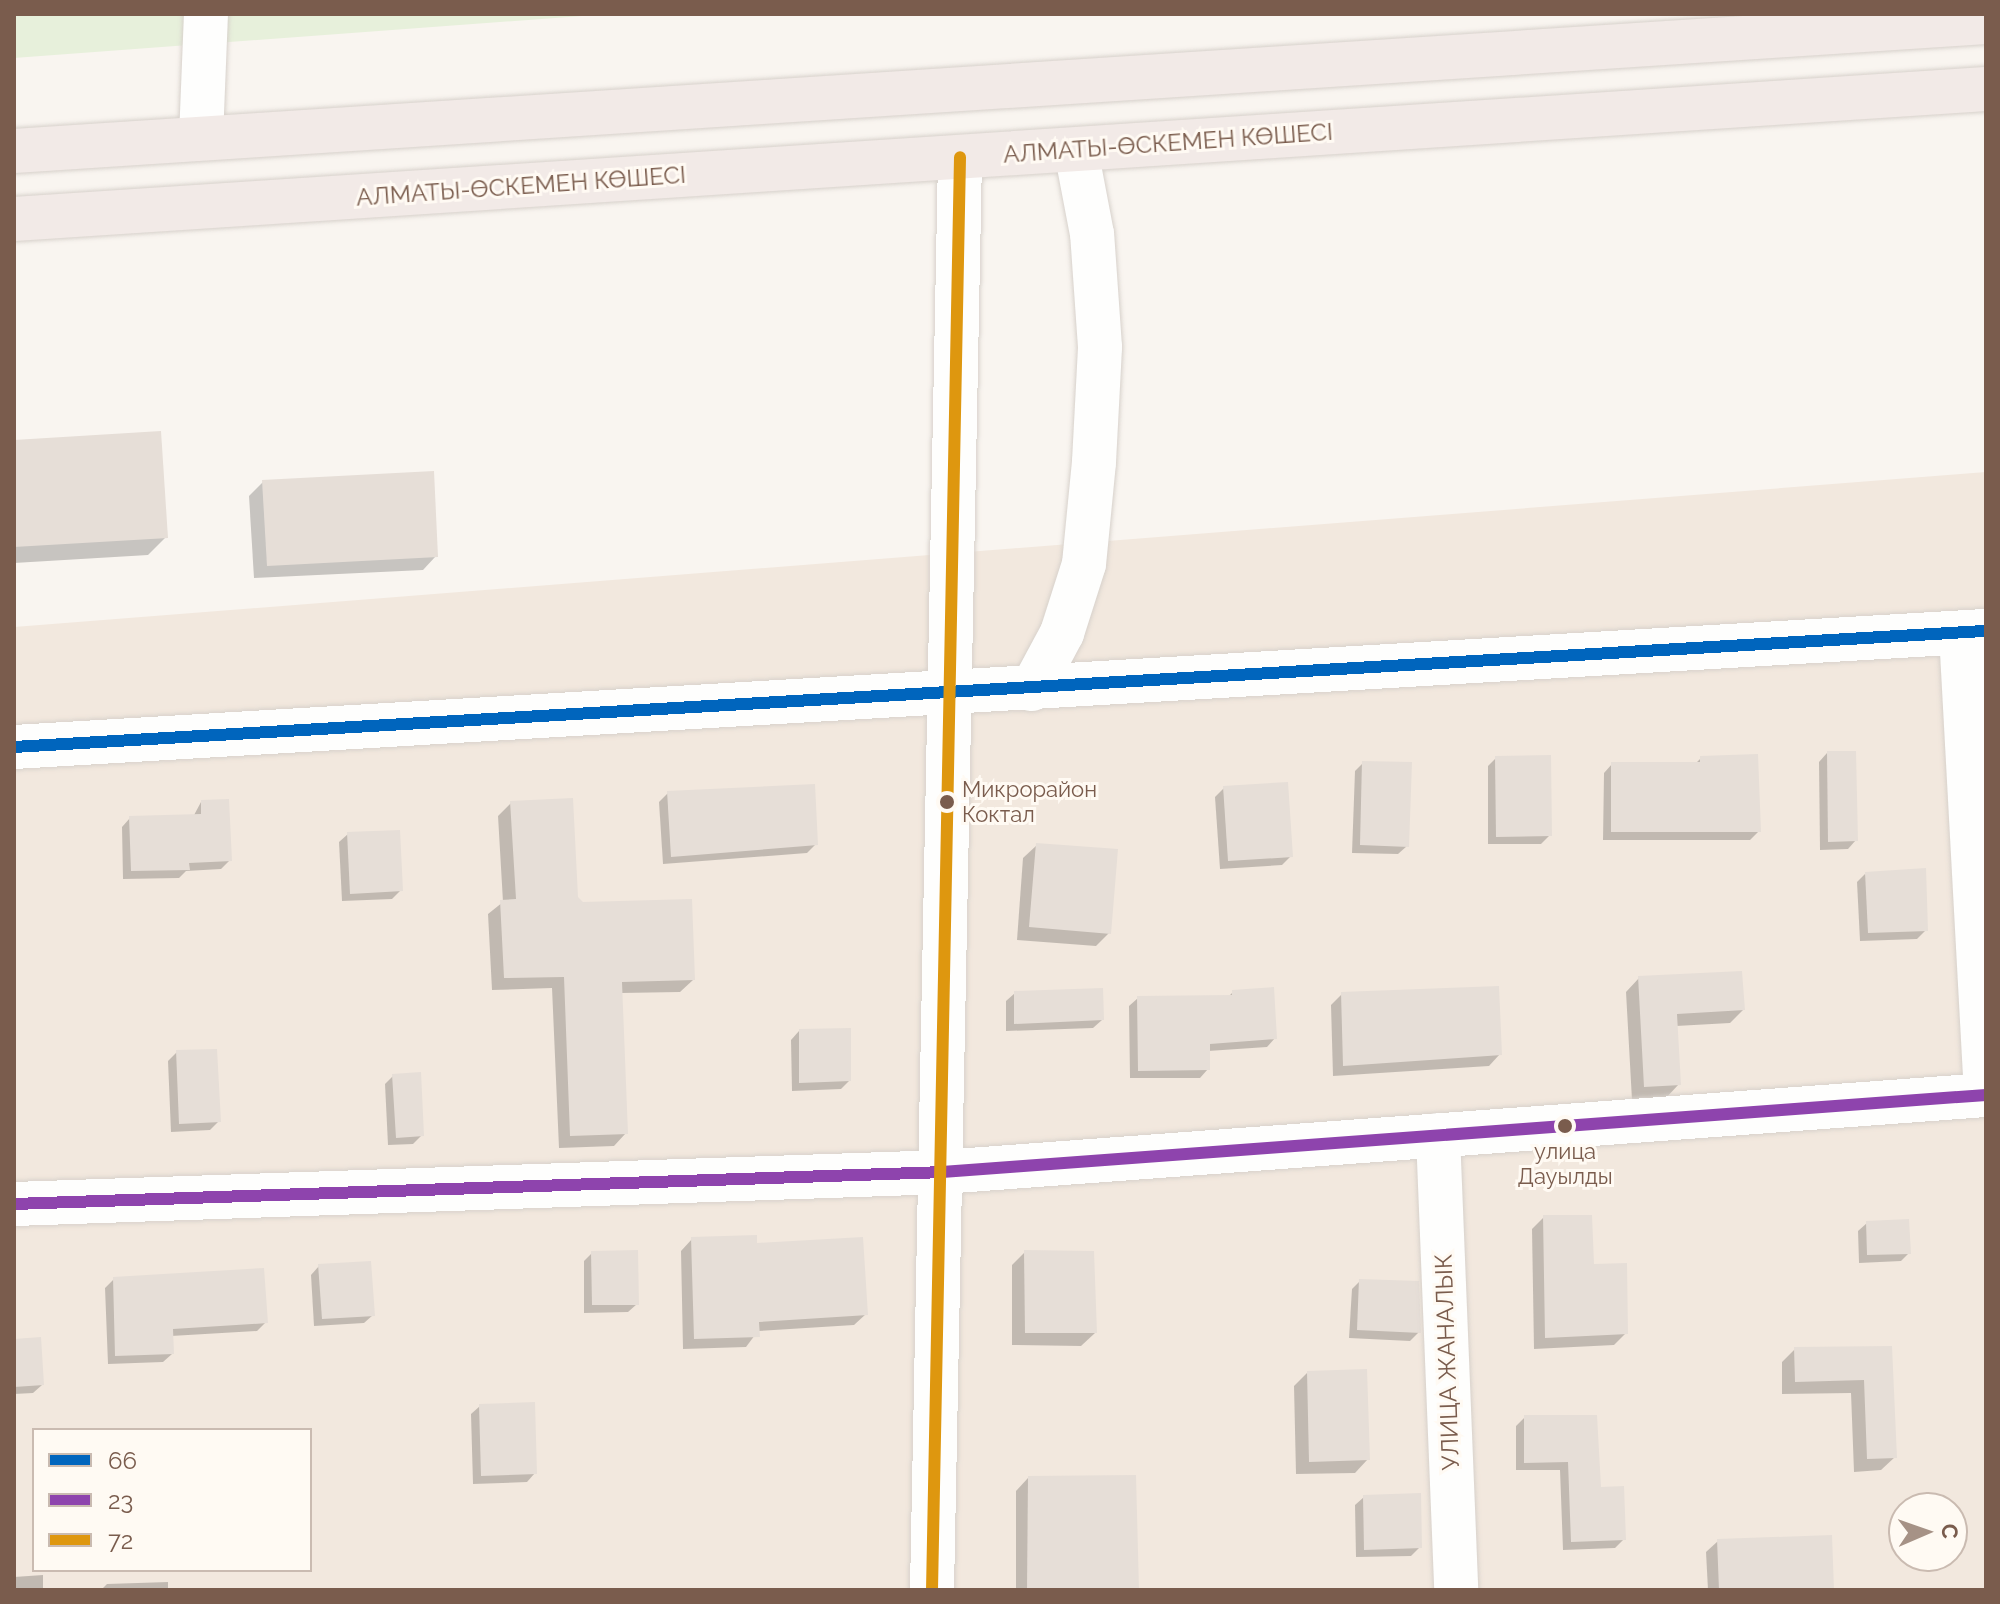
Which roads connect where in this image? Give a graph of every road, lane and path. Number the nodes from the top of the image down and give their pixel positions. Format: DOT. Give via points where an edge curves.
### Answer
graph roads {
  1 [pos="206,14"];
  2 [pos="1986,22"];
  3 [pos="1031,84"];
  4 [pos="1986,89"];
  5 [pos="201,138"];
  6 [pos="14,151"];
  7 [pos="1056,151"];
  8 [pos="960,157"];
  9 [pos="14,219"];
  10 [pos="1974,632"];
  11 [pos="1032,689"];
  12 [pos="951,694"];
  13 [pos="14,747"];
  14 [pos="1986,1092"];
  15 [pos="1438,1135"];
  16 [pos="942,1172"];
  17 [pos="14,1204"];
  18 [pos="932,1590"];
  19 [pos="1456,1590"];
  1 -- 5 [label="street"];
  2 -- 3 [label="highway"];
  3 -- 5 [label="highway"];
  3 -- 7 [label="highway"];
  4 -- 7 [label="highway, АЛМАТЫ-ӨСКЕМЕН КӨШЕСІ"];
  5 -- 6 [label="highway"];
  7 -- 8 [label="highway, АЛМАТЫ-ӨСКЕМЕН КӨШЕСІ"];
  7 -- 11 [label="street" via="1092,234 1100,347 1084,564 1062,633"];
  8 -- 9 [label="highway, АЛМАТЫ-ӨСКЕМЕН КӨШЕСІ"];
  8 -- 12 [label="street"];
  10 -- 11 [label="street"];
  10 -- 14 [label="street"];
  11 -- 12 [label="street"];
  12 -- 13 [label="street"];
  12 -- 16 [label="street"];
  14 -- 15 [label="street"];
  15 -- 16 [label="street"];
  15 -- 19 [label="street, УЛИЦА ЖАНАЛЫК"];
  16 -- 17 [label="street"];
  16 -- 18 [label="street"];
}
